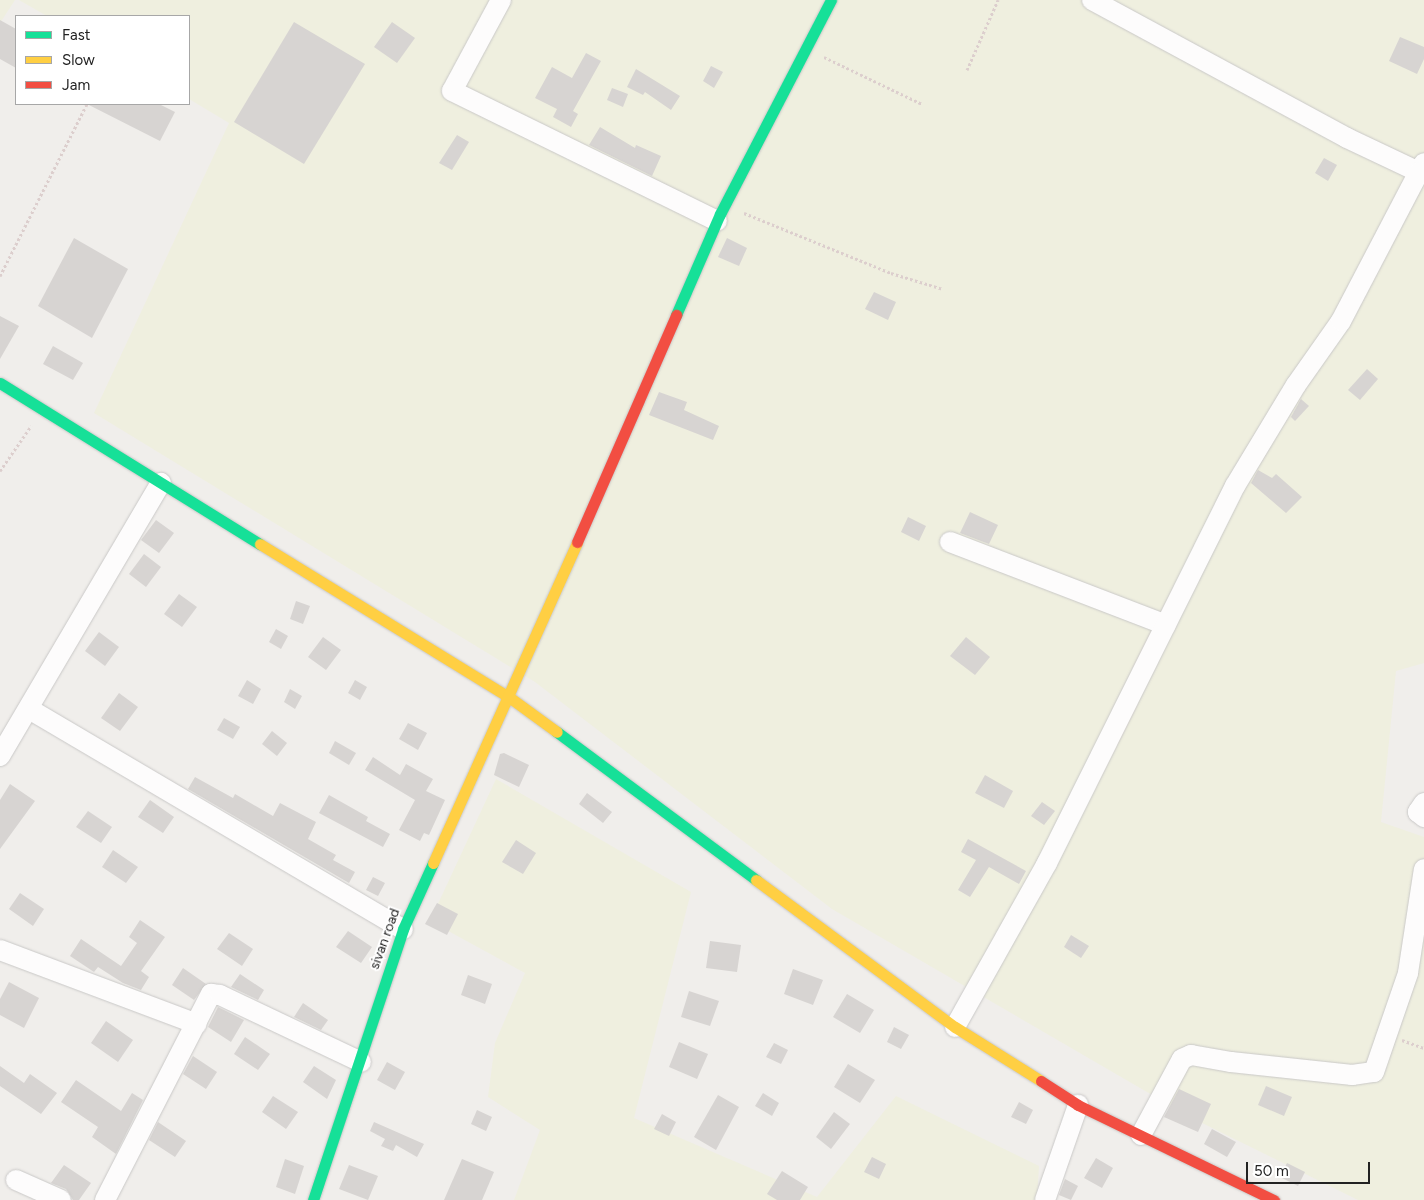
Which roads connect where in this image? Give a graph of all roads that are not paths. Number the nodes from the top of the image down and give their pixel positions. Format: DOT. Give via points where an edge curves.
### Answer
graph roads {
  1 [pos="501,0"];
  2 [pos="830,0"];
  3 [pos="1092,0"];
  4 [pos="1422,167"];
  5 [pos="721,213"];
  6 [pos="0,382"];
  7 [pos="161,482"];
  8 [pos="950,542"];
  9 [pos="1166,625"];
  10 [pos="509,697"];
  11 [pos="29,709"];
  12 [pos="0,756"];
  13 [pos="1424,804"];
  14 [pos="1424,818"];
  15 [pos="1424,869"];
  16 [pos="403,929"];
  17 [pos="0,950"];
  18 [pos="197,1024"];
  19 [pos="955,1027"];
  20 [pos="361,1062"];
  21 [pos="1078,1105"];
  22 [pos="1141,1135"];
  23 [pos="16,1180"];
  24 [pos="61,1200"];
  25 [pos="105,1200"];
  26 [pos="313,1200"];
  27 [pos="1045,1200"];
  28 [pos="1274,1200"];
  1 -- 5 [label="street" via="452,91"];
  2 -- 5 [label="street, sivan road"];
  3 -- 4 [label="street" via="1347,138"];
  4 -- 9 [label="street" via="1341,321 1296,385 1235,486"];
  5 -- 10 [label="street, sivan road"];
  6 -- 7 [label="street"];
  7 -- 10 [label="street"];
  7 -- 11 [label="street"];
  8 -- 9 [label="street"];
  9 -- 19 [label="street" via="1047,862"];
  10 -- 16 [label="street, sivan road"];
  10 -- 19 [label="street"];
  11 -- 12 [label="street"];
  11 -- 16 [label="street"];
  13 -- 14 [label="street" via="1418,812"];
  15 -- 22 [label="street" via="1408,973 1374,1072 1352,1074 1191,1055 1182,1059"];
  16 -- 20 [label="street, sivan road"];
  17 -- 18 [label="street"];
  18 -- 20 [label="street" via="211,994 220,995"];
  18 -- 25 [label="street"];
  19 -- 21 [label="street"];
  20 -- 26 [label="street, sivan road"];
  21 -- 22 [label="street"];
  21 -- 27 [label="street"];
  22 -- 28 [label="street"];
  23 -- 24 [label="street"];
}
